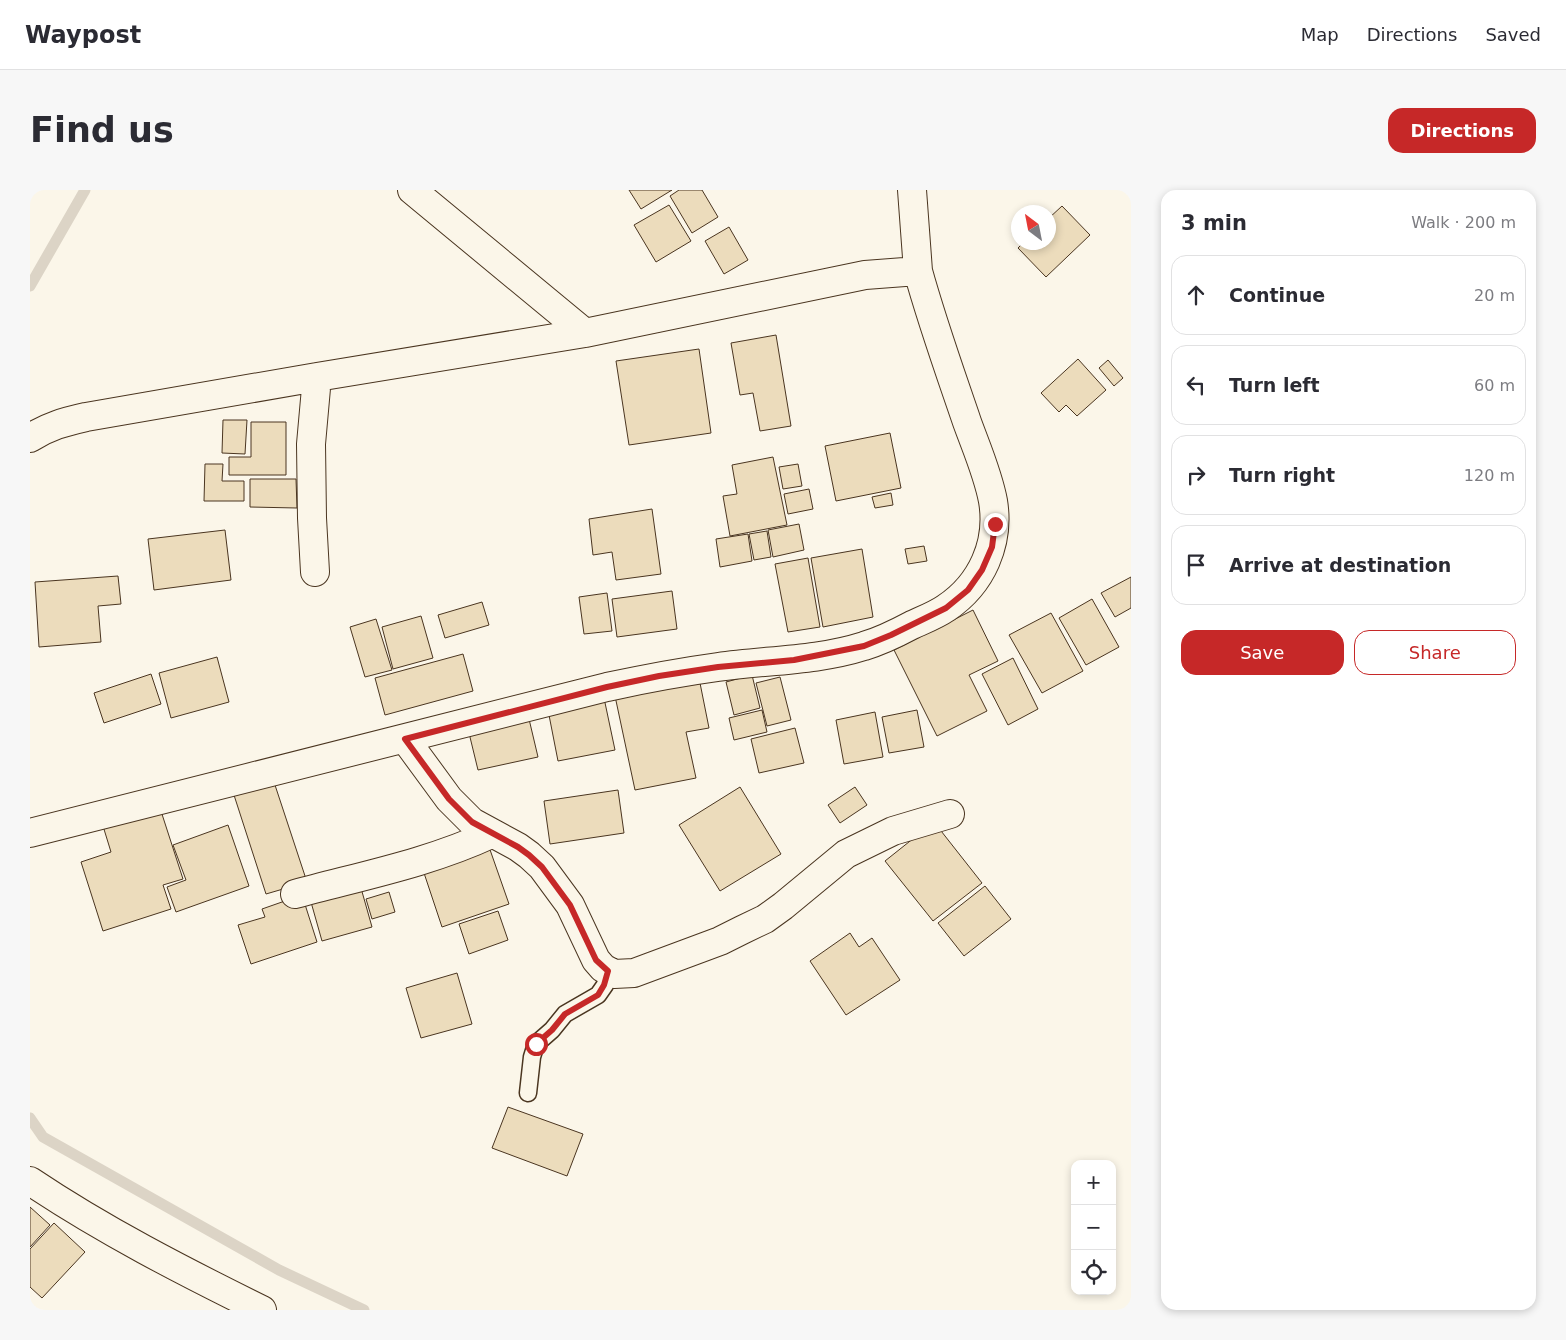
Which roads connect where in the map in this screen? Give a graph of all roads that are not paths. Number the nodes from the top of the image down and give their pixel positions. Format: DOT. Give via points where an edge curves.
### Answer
graph roads {
  1 [pos="412,190"];
  2 [pos="912,190"];
  3 [pos="918,271"];
  4 [pos="585,333"];
  5 [pos="317,377"];
  6 [pos="30,438"];
  7 [pos="315,572"];
  8 [pos="405,739"];
  9 [pos="950,814"];
  10 [pos="30,833"];
  11 [pos="492,834"];
  12 [pos="295,894"];
  13 [pos="608,971"];
  14 [pos="528,1093"];
  15 [pos="30,1181"];
  16 [pos="262,1310"];
  1 -- 4 [label="street"];
  2 -- 3 [label="street"];
  3 -- 4 [label="street" via="840,279"];
  3 -- 8 [label="street" via="993,500 995,524 992,547 968,590 946,608 864,646 794,660 659,676"];
  4 -- 5 [label="street"];
  5 -- 6 [label="street" via="86,417 46,428"];
  5 -- 7 [label="street" via="311,444"];
  8 -- 10 [label="street"];
  8 -- 11 [label="street" via="449,799 472,822"];
  9 -- 13 [label="street" via="893,831 846,854 765,919 720,940 634,973"];
  11 -- 12 [label="street" via="424,861"];
  11 -- 13 [label="street" via="529,855 552,879 570,905 596,960"];
  13 -- 14 [label="lane" via="598,995 565,1014 536,1044"];
  15 -- 16 [label="street" via="159,1257"];
}
